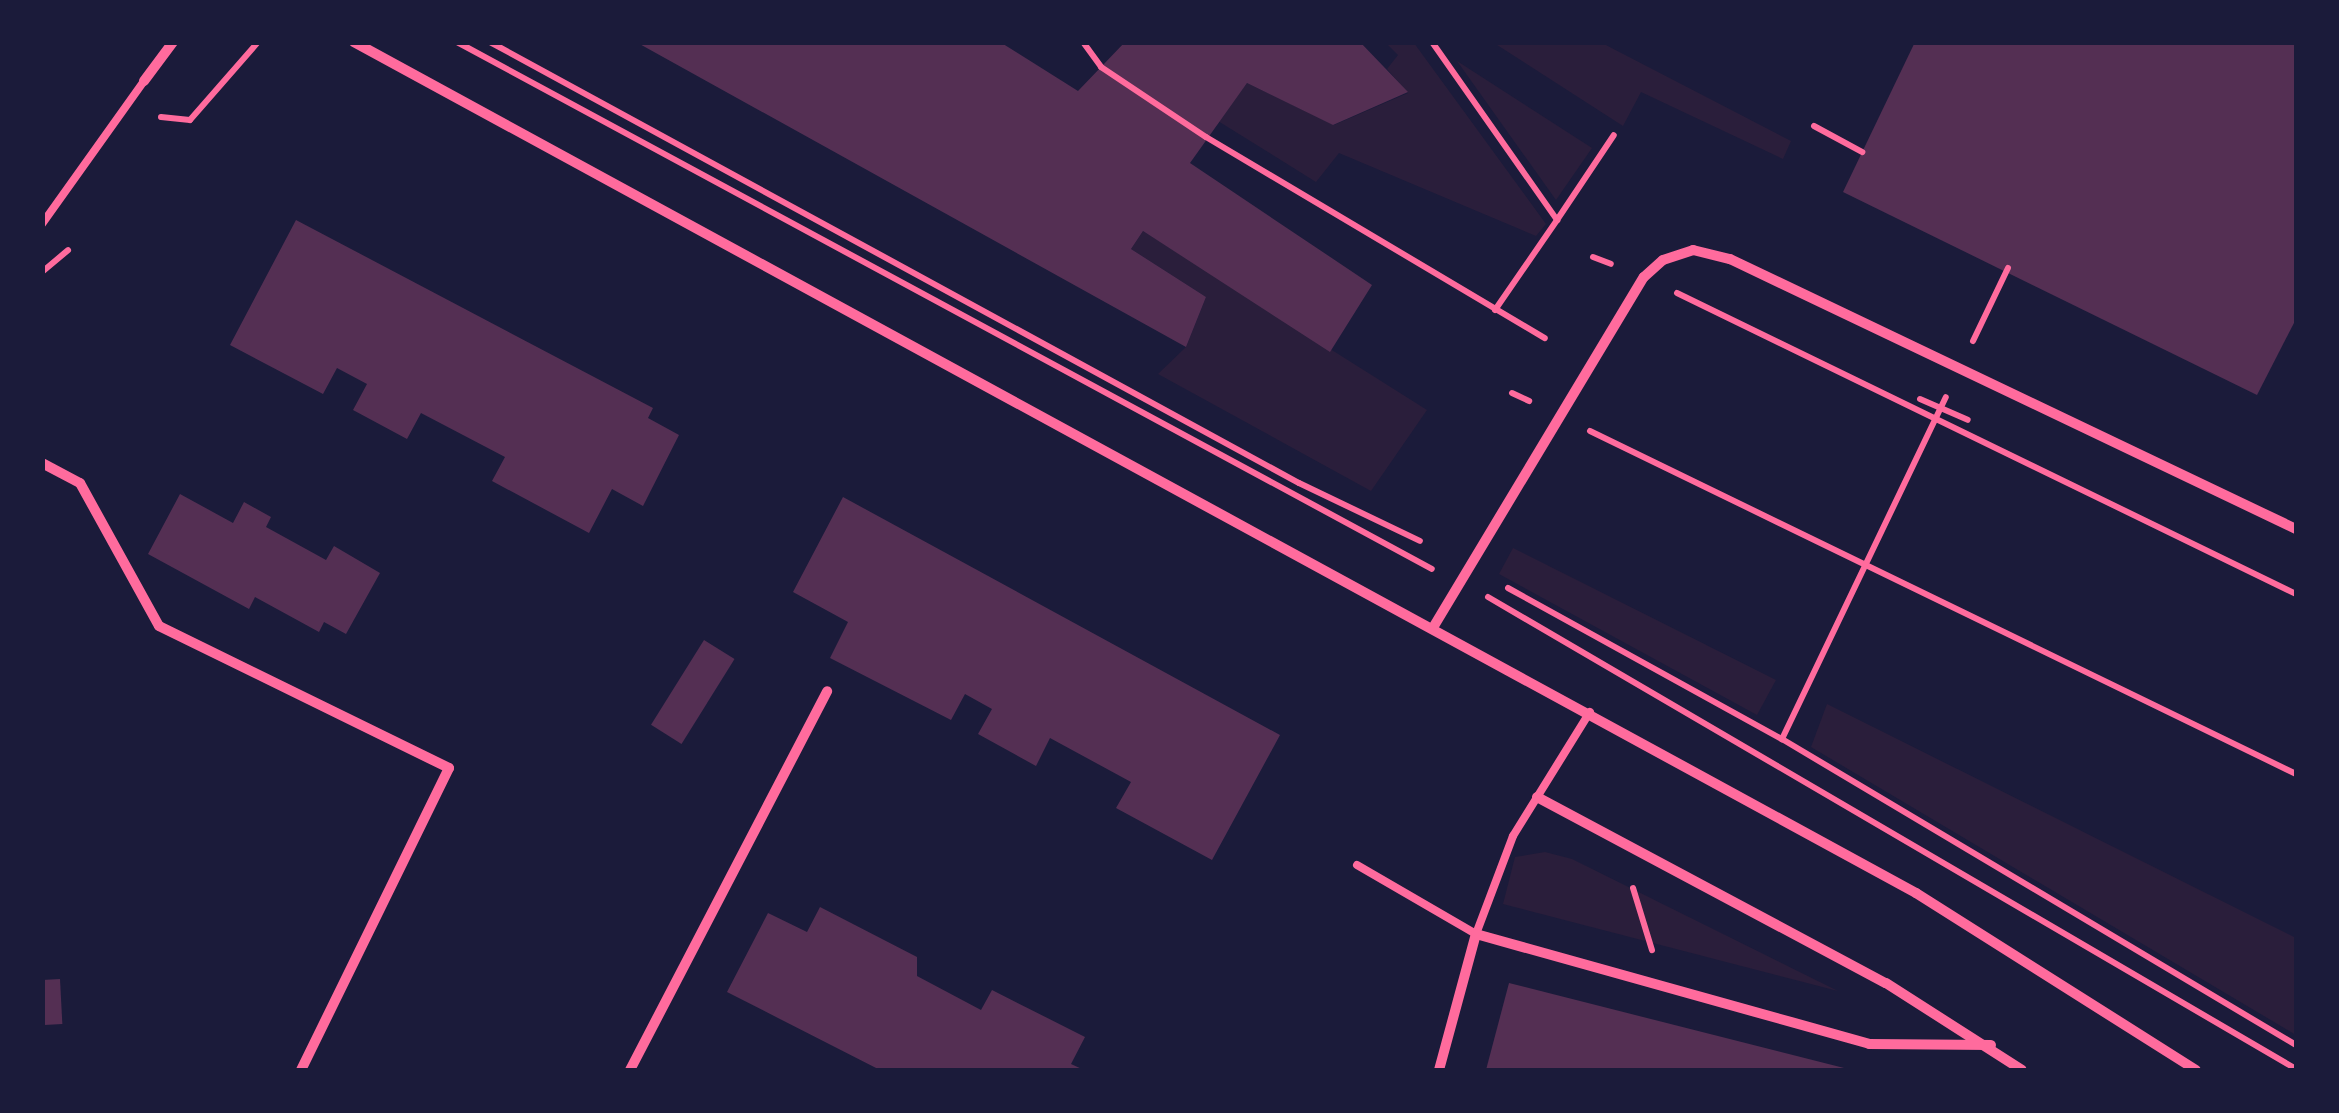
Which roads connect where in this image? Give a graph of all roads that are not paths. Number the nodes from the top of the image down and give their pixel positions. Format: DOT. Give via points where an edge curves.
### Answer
graph roads {
  1 [pos="172,42"];
  2 [pos="354,42"];
  3 [pos="144,81"];
  4 [pos="42,224"];
  5 [pos="42,463"];
  6 [pos="2296,529"];
  7 [pos="1434,626"];
  8 [pos="827,692"];
  9 [pos="1590,712"];
  10 [pos="1537,797"];
  11 [pos="1357,866"];
  12 [pos="1476,934"];
  13 [pos="1991,1045"];
  14 [pos="301,1070"];
  15 [pos="630,1070"];
  16 [pos="1439,1070"];
  17 [pos="2022,1070"];
  18 [pos="2196,1070"];
  1 -- 3 [label="street"];
  2 -- 7 [label="street"];
  3 -- 4 [label="lane"];
  5 -- 14 [label="street" via="80,483 159,626 450,768"];
  6 -- 7 [label="street" via="1712,252 1678,253 1644,277"];
  7 -- 9 [label="street"];
  8 -- 15 [label="street"];
  9 -- 10 [label="lane"];
  9 -- 18 [label="street" via="1916,893"];
  10 -- 12 [label="lane" via="1504,854"];
  10 -- 13 [label="street"];
  11 -- 12 [label="lane"];
  12 -- 13 [label="street" via="1869,1044"];
  12 -- 16 [label="street"];
  13 -- 17 [label="street"];
}
